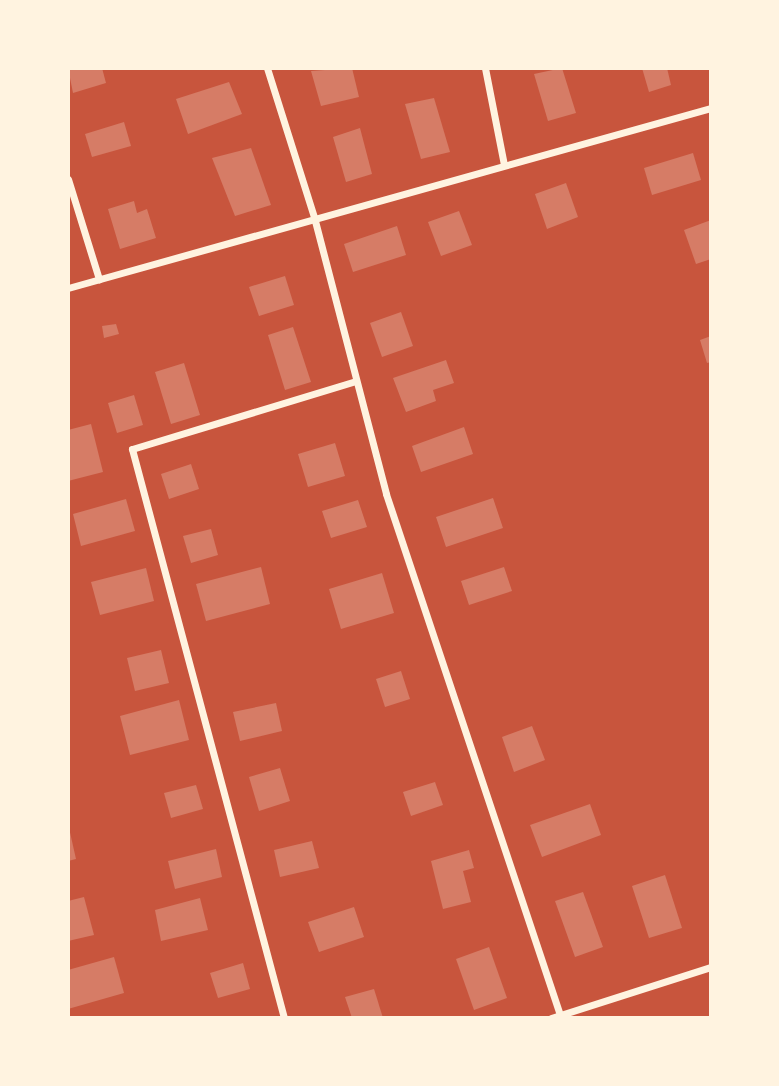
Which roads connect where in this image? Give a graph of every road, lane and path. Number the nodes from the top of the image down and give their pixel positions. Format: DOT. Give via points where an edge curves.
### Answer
graph roads {
  1 [pos="267,68"];
  2 [pos="485,68"];
  3 [pos="711,108"];
  4 [pos="504,165"];
  5 [pos="68,179"];
  6 [pos="314,217"];
  7 [pos="99,279"];
  8 [pos="68,288"];
  9 [pos="356,381"];
  10 [pos="711,967"];
  11 [pos="560,1016"];
  12 [pos="284,1018"];
  13 [pos="551,1018"];
  1 -- 6 [label="street"];
  2 -- 4 [label="street"];
  3 -- 4 [label="street"];
  4 -- 6 [label="street"];
  5 -- 7 [label="street"];
  6 -- 7 [label="street"];
  6 -- 9 [label="street"];
  7 -- 8 [label="street"];
  9 -- 11 [label="street" via="386,494"];
  9 -- 12 [label="street" via="132,449"];
  10 -- 11 [label="street"];
  11 -- 13 [label="street"];
}
